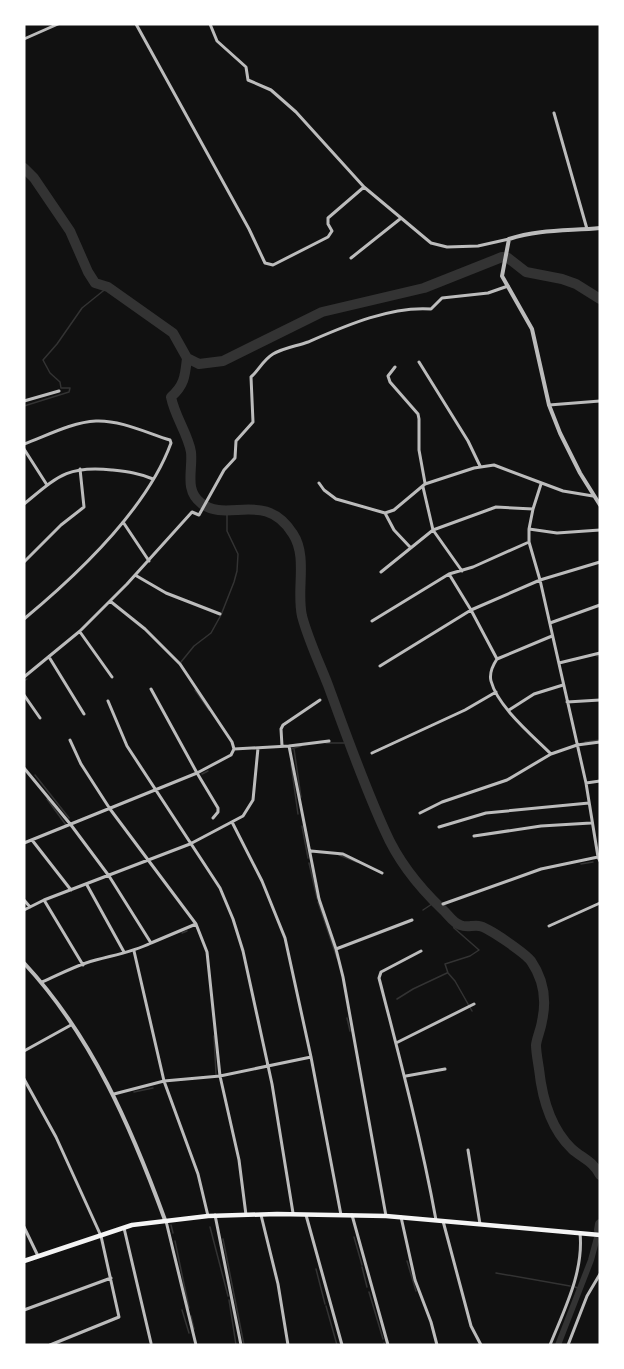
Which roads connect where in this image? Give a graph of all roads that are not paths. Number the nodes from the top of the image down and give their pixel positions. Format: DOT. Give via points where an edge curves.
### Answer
graph roads {
  1 [pos="58,24"];
  2 [pos="142,24"];
  3 [pos="210,24"];
  4 [pos="136,25"];
  5 [pos="24,39"];
  6 [pos="554,113"];
  7 [pos="364,187"];
  8 [pos="400,219"];
  9 [pos="600,228"];
  10 [pos="587,229"];
  11 [pos="509,239"];
  12 [pos="351,258"];
  13 [pos="508,286"];
  14 [pos="419,362"];
  15 [pos="395,367"];
  16 [pos="59,390"];
  17 [pos="600,401"];
  18 [pos="24,402"];
  19 [pos="549,405"];
  20 [pos="24,444"];
  21 [pos="24,449"];
  22 [pos="481,467"];
  23 [pos="80,469"];
  24 [pos="153,479"];
  25 [pos="319,483"];
  26 [pos="541,484"];
  27 [pos="47,485"];
  28 [pos="424,485"];
  29 [pos="593,496"];
  30 [pos="24,504"];
  31 [pos="600,505"];
  32 [pos="533,509"];
  33 [pos="385,513"];
  34 [pos="122,522"];
  35 [pos="529,529"];
  36 [pos="433,530"];
  37 [pos="600,530"];
  38 [pos="529,542"];
  39 [pos="410,547"];
  40 [pos="148,561"];
  41 [pos="24,562"];
  42 [pos="600,562"];
  43 [pos="462,571"];
  44 [pos="381,572"];
  45 [pos="449,574"];
  46 [pos="135,575"];
  47 [pos="540,580"];
  48 [pos="110,601"];
  49 [pos="600,605"];
  50 [pos="471,610"];
  51 [pos="220,614"];
  52 [pos="24,619"];
  53 [pos="372,621"];
  54 [pos="550,623"];
  55 [pos="80,631"];
  56 [pos="552,636"];
  57 [pos="600,653"];
  58 [pos="49,657"];
  59 [pos="497,658"];
  60 [pos="559,663"];
  61 [pos="380,666"];
  62 [pos="24,677"];
  63 [pos="112,677"];
  64 [pos="563,685"];
  65 [pos="151,689"];
  66 [pos="496,692"];
  67 [pos="24,695"];
  68 [pos="320,700"];
  69 [pos="600,700"];
  70 [pos="108,701"];
  71 [pos="567,702"];
  72 [pos="509,710"];
  73 [pos="84,714"];
  74 [pos="40,718"];
  75 [pos="70,740"];
  76 [pos="328,741"];
  77 [pos="600,742"];
  78 [pos="282,746"];
  79 [pos="289,746"];
  80 [pos="577,746"];
  81 [pos="258,748"];
  82 [pos="234,749"];
  83 [pos="372,753"];
  84 [pos="550,754"];
  85 [pos="24,768"];
  86 [pos="197,773"];
  87 [pos="600,781"];
  88 [pos="586,783"];
  89 [pos="156,791"];
  90 [pos="589,803"];
  91 [pos="110,809"];
  92 [pos="420,813"];
  93 [pos="213,818"];
  94 [pos="232,822"];
  95 [pos="592,823"];
  96 [pos="71,825"];
  97 [pos="439,828"];
  98 [pos="474,836"];
  99 [pos="32,840"];
  100 [pos="600,840"];
  101 [pos="25,841"];
  102 [pos="595,841"];
  103 [pos="190,844"];
  104 [pos="311,851"];
  105 [pos="149,859"];
  106 [pos="599,859"];
  107 [pos="382,873"];
  108 [pos="109,876"];
  109 [pos="87,884"];
  110 [pos="71,890"];
  111 [pos="24,900"];
  112 [pos="44,900"];
  113 [pos="600,903"];
  114 [pos="443,904"];
  115 [pos="30,907"];
  116 [pos="24,910"];
  117 [pos="412,920"];
  118 [pos="196,924"];
  119 [pos="549,926"];
  120 [pos="151,943"];
  121 [pos="336,949"];
  122 [pos="134,951"];
  123 [pos="422,951"];
  124 [pos="124,952"];
  125 [pos="24,963"];
  126 [pos="83,964"];
  127 [pos="42,982"];
  128 [pos="474,1004"];
  129 [pos="71,1024"];
  130 [pos="396,1043"];
  131 [pos="24,1051"];
  132 [pos="311,1057"];
  133 [pos="267,1066"];
  134 [pos="445,1069"];
  135 [pos="220,1076"];
  136 [pos="406,1076"];
  137 [pos="24,1079"];
  138 [pos="164,1081"];
  139 [pos="114,1094"];
  140 [pos="468,1150"];
  141 [pos="215,1215"];
  142 [pos="246,1215"];
  143 [pos="261,1215"];
  144 [pos="294,1215"];
  145 [pos="306,1215"];
  146 [pos="340,1215"];
  147 [pos="352,1215"];
  148 [pos="208,1216"];
  149 [pos="386,1216"];
  150 [pos="401,1217"];
  151 [pos="165,1220"];
  152 [pos="436,1220"];
  153 [pos="443,1221"];
  154 [pos="480,1224"];
  155 [pos="24,1227"];
  156 [pos="124,1228"];
  157 [pos="583,1233"];
  158 [pos="600,1235"];
  159 [pos="101,1236"];
  160 [pos="38,1256"];
  161 [pos="24,1261"];
  162 [pos="600,1274"];
  163 [pos="111,1278"];
  164 [pos="24,1310"];
  165 [pos="151,1343"];
  166 [pos="50,1345"];
  167 [pos="196,1345"];
  168 [pos="241,1345"];
  169 [pos="288,1345"];
  170 [pos="342,1345"];
  171 [pos="388,1345"];
  172 [pos="437,1345"];
  173 [pos="481,1345"];
  174 [pos="550,1345"];
  175 [pos="568,1345"];
  1 -- 5 [label="street"];
  2 -- 4 [label="street"];
  3 -- 7 [label="street" via="217,41 246,67 248,80 271,90 296,112"];
  4 -- 7 [label="street" via="265,263 273,265 327,237 332,231 328,218"];
  6 -- 10 [label="street"];
  7 -- 8 [label="street"];
  8 -- 11 [label="street" via="438,246 478,246"];
  8 -- 12 [label="street"];
  9 -- 10 [label="street"];
  10 -- 11 [label="street" via="547,231"];
  11 -- 13 [label="street" via="502,276"];
  13 -- 19 [label="street" via="530,323"];
  13 -- 40 [label="street" via="488,293 442,298 431,309 382,314 273,354 251,377 253,422 236,441 236,458 224,470 198,515 192,512"];
  14 -- 22 [label="street"];
  15 -- 28 [label="street" via="388,376 390,382 418,414 418,450"];
  16 -- 18 [label="street"];
  17 -- 19 [label="street"];
  19 -- 29 [label="street" via="568,452"];
  20 -- 24 [label="street" via="86,422 116,423 171,441"];
  21 -- 27 [label="street"];
  22 -- 26 [label="street" via="500,466"];
  22 -- 28 [label="street"];
  23 -- 24 [label="street" via="134,472"];
  23 -- 27 [label="street"];
  23 -- 41 [label="street" via="84,507"];
  24 -- 34 [label="street"];
  25 -- 33 [label="street" via="336,499"];
  26 -- 29 [label="street"];
  26 -- 32 [label="street"];
  27 -- 30 [label="street"];
  28 -- 33 [label="street"];
  28 -- 36 [label="street"];
  29 -- 31 [label="street"];
  32 -- 35 [label="street"];
  32 -- 36 [label="street" via="496,507"];
  33 -- 39 [label="street"];
  34 -- 40 [label="street"];
  34 -- 52 [label="street" via="61,587"];
  35 -- 37 [label="street" via="557,533"];
  35 -- 38 [label="street"];
  36 -- 39 [label="street"];
  36 -- 43 [label="street"];
  38 -- 43 [label="street"];
  38 -- 47 [label="street"];
  39 -- 44 [label="street"];
  40 -- 46 [label="street"];
  42 -- 47 [label="street"];
  43 -- 45 [label="street"];
  45 -- 50 [label="street"];
  45 -- 53 [label="street"];
  46 -- 48 [label="street"];
  46 -- 51 [label="street" via="166,593"];
  47 -- 50 [label="street"];
  47 -- 54 [label="street"];
  48 -- 55 [label="street"];
  48 -- 82 [label="street" via="180,664"];
  49 -- 54 [label="street"];
  50 -- 59 [label="street"];
  50 -- 61 [label="street"];
  54 -- 56 [label="street"];
  55 -- 58 [label="street"];
  55 -- 63 [label="street"];
  56 -- 59 [label="street"];
  56 -- 60 [label="street"];
  57 -- 60 [label="street"];
  58 -- 62 [label="street"];
  58 -- 73 [label="street"];
  59 -- 66 [label="street" via="490,673"];
  60 -- 64 [label="street"];
  64 -- 71 [label="street"];
  64 -- 72 [label="street" via="534,694"];
  65 -- 86 [label="street"];
  66 -- 72 [label="street"];
  66 -- 83 [label="street"];
  67 -- 74 [label="street"];
  68 -- 78 [label="street" via="283,725"];
  69 -- 71 [label="street"];
  70 -- 89 [label="street" via="127,746"];
  71 -- 80 [label="street"];
  72 -- 84 [label="street"];
  75 -- 91 [label="street"];
  76 -- 79 [label="street"];
  77 -- 80 [label="street"];
  78 -- 79 [label="street"];
  78 -- 81 [label="street"];
  79 -- 104 [label="street"];
  80 -- 84 [label="street"];
  80 -- 88 [label="street"];
  81 -- 82 [label="street"];
  81 -- 94 [label="street" via="253,800 247,812"];
  82 -- 86 [label="street" via="231,755"];
  84 -- 92 [label="street" via="507,780"];
  85 -- 96 [label="street"];
  86 -- 89 [label="street"];
  86 -- 93 [label="street" via="218,808"];
  87 -- 88 [label="street"];
  88 -- 90 [label="street"];
  89 -- 91 [label="street"];
  89 -- 103 [label="street"];
  90 -- 95 [label="street"];
  90 -- 97 [label="street" via="486,813"];
  91 -- 96 [label="street"];
  91 -- 105 [label="street"];
  94 -- 103 [label="street"];
  94 -- 132 [label="street" via="280,922"];
  95 -- 98 [label="street"];
  95 -- 102 [label="street"];
  96 -- 99 [label="street"];
  96 -- 108 [label="street"];
  99 -- 101 [label="street"];
  99 -- 110 [label="street"];
  100 -- 102 [label="street"];
  102 -- 106 [label="street"];
  103 -- 105 [label="street"];
  103 -- 133 [label="street" via="220,888 234,920"];
  104 -- 107 [label="street" via="343,854"];
  104 -- 121 [label="street" via="319,899"];
  105 -- 108 [label="street"];
  105 -- 118 [label="street"];
  106 -- 114 [label="street" via="541,869"];
  108 -- 109 [label="street"];
  108 -- 120 [label="street"];
  109 -- 110 [label="street"];
  109 -- 124 [label="street"];
  110 -- 112 [label="street"];
  111 -- 115 [label="street"];
  112 -- 115 [label="street"];
  112 -- 126 [label="street"];
  113 -- 119 [label="street"];
  115 -- 116 [label="street"];
  117 -- 121 [label="street"];
  118 -- 120 [label="street"];
  118 -- 135 [label="street" via="207,952"];
  120 -- 122 [label="street"];
  121 -- 149 [label="street"];
  122 -- 124 [label="street"];
  122 -- 138 [label="street"];
  123 -- 130 [label="street" via="379,975"];
  124 -- 126 [label="street"];
  125 -- 127 [label="street"];
  126 -- 127 [label="street"];
  127 -- 129 [label="street"];
  128 -- 130 [label="street"];
  129 -- 131 [label="street"];
  129 -- 139 [label="street"];
  130 -- 136 [label="street"];
  132 -- 133 [label="street"];
  132 -- 146 [label="street"];
  133 -- 135 [label="street"];
  133 -- 144 [label="street"];
  134 -- 136 [label="street"];
  135 -- 138 [label="street"];
  135 -- 142 [label="street" via="239,1160"];
  136 -- 152 [label="street"];
  137 -- 159 [label="street" via="56,1137"];
  138 -- 139 [label="street"];
  138 -- 148 [label="street" via="198,1174"];
  139 -- 151 [label="street"];
  140 -- 154 [label="street"];
  141 -- 142 [label="main road"];
  141 -- 148 [label="main road"];
  141 -- 168 [label="street"];
  142 -- 143 [label="main road"];
  143 -- 144 [label="main road"];
  143 -- 169 [label="street"];
  144 -- 145 [label="main road"];
  145 -- 146 [label="main road"];
  145 -- 170 [label="street"];
  146 -- 147 [label="main road"];
  147 -- 149 [label="main road"];
  147 -- 171 [label="street"];
  148 -- 151 [label="main road"];
  149 -- 150 [label="main road"];
  150 -- 152 [label="main road"];
  150 -- 172 [label="street" via="415,1280"];
  151 -- 156 [label="main road"];
  151 -- 167 [label="street"];
  152 -- 153 [label="main road"];
  153 -- 154 [label="main road"];
  153 -- 173 [label="street" via="471,1326"];
  154 -- 157 [label="main road"];
  155 -- 160 [label="street"];
  156 -- 159 [label="main road"];
  156 -- 165 [label="street"];
  157 -- 158 [label="main road"];
  157 -- 174 [label="street" via="577,1271"];
  159 -- 160 [label="main road"];
  159 -- 163 [label="street"];
  160 -- 161 [label="main road"];
  162 -- 175 [label="street"];
  163 -- 164 [label="street"];
  163 -- 166 [label="street" via="119,1318"];
}
